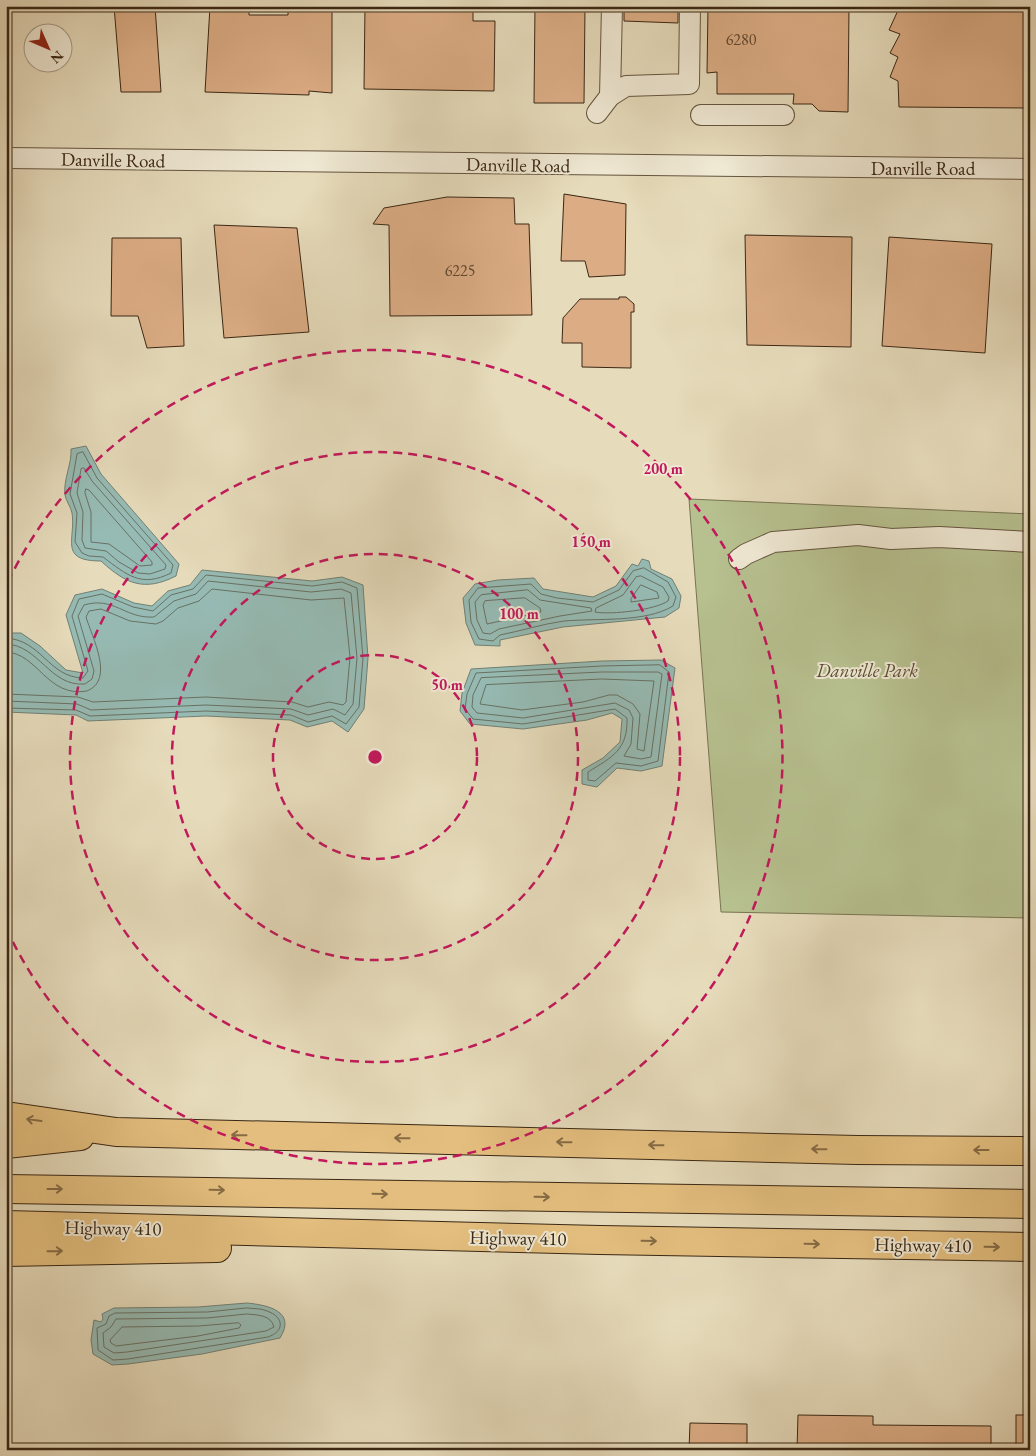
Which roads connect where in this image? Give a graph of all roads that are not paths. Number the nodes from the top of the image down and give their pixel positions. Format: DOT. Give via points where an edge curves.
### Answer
graph roads {
  1 [pos="612,6"];
  2 [pos="690,6"];
  3 [pos="610,96"];
  4 [pos="597,113"];
  5 [pos="784,114"];
  6 [pos="701,115"];
  7 [pos="6,158"];
  8 [pos="1030,169"];
  9 [pos="1030,542"];
  10 [pos="739,559"];
  11 [pos="6,1116"];
  12 [pos="116,1132"];
  13 [pos="6,1144"];
  14 [pos="1030,1151"];
  15 [pos="6,1189"];
  16 [pos="1030,1204"];
  17 [pos="6,1225"];
  18 [pos="600,1240"];
  19 [pos="1030,1247"];
  20 [pos="6,1252"];
  1 -- 3 [label="street"];
  2 -- 3 [label="street" via="689,84 626,86"];
  3 -- 4 [label="street"];
  5 -- 6 [label="street"];
  7 -- 8 [label="street, Danville Road"];
  9 -- 10 [label="street" via="940,537 891,539 858,535 773,542"];
  12 -- 11 [label="highway, one-way"];
  12 -- 13 [label="highway"];
  14 -- 12 [label="highway, one-way" via="857,1150"];
  15 -- 16 [label="highway, one-way"];
  17 -- 18 [label="highway, Highway 410"];
  18 -- 19 [label="highway, Highway 410, one-way"];
  20 -- 18 [label="highway, one-way"];
}
